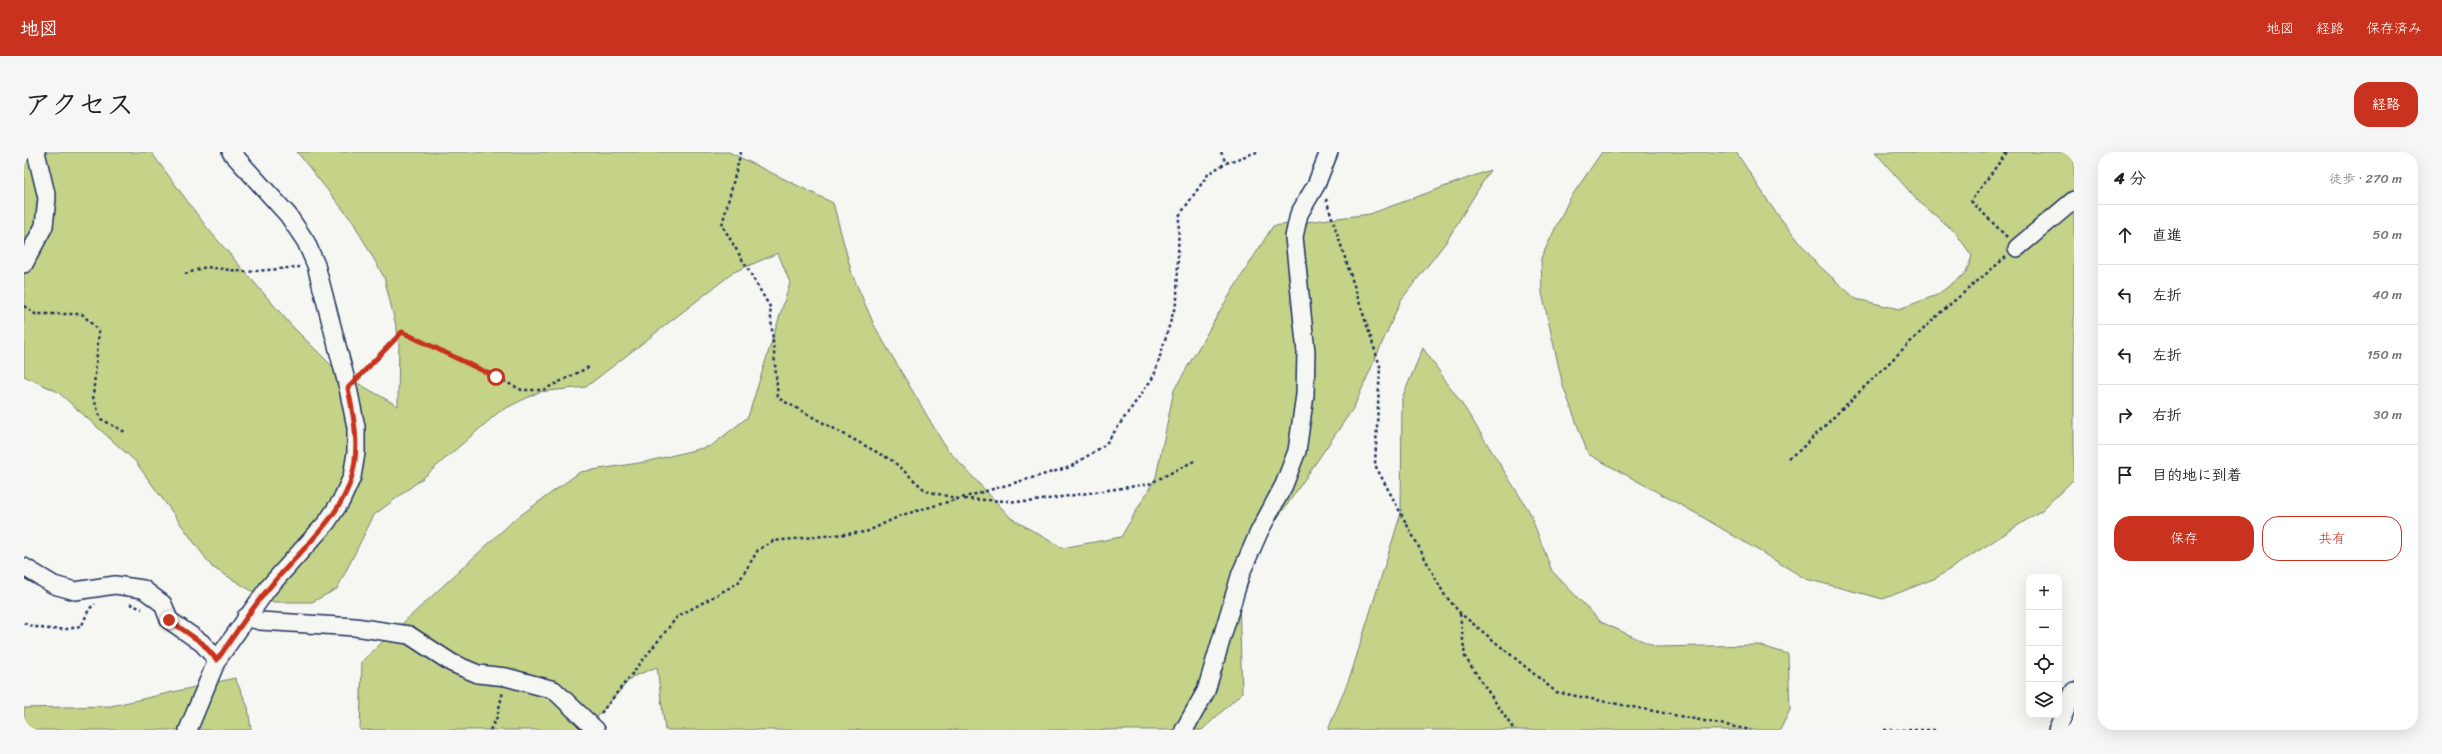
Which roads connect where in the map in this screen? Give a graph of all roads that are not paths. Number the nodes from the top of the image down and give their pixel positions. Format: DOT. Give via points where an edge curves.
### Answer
graph roads {
  1 [pos="36,152"];
  2 [pos="231,152"];
  3 [pos="1330,152"];
  4 [pos="2074,200"];
  5 [pos="2017,248"];
  6 [pos="24,264"];
  7 [pos="24,567"];
  8 [pos="246,617"];
  9 [pos="217,660"];
  10 [pos="2074,691"];
  11 [pos="594,728"];
  12 [pos="188,730"];
  13 [pos="1184,730"];
  14 [pos="2057,730"];
  1 -- 6 [label="street" via="48,198 44,226"];
  2 -- 8 [label="street" via="288,215 306,242 316,266 356,427 356,453 352,478 341,501 327,522 268,588"];
  3 -- 13 [label="street" via="1316,185 1299,214 1294,237 1306,352 1305,395 1297,451 1284,485 1241,573 1206,691"];
  4 -- 5 [label="street"];
  7 -- 9 [label="street" via="54,585 75,590 115,585 143,590 163,604 169,620 202,643"];
  8 -- 9 [label="street"];
  8 -- 11 [label="street" via="260,621 355,626 409,634 452,663 478,674 506,677 554,690"];
  9 -- 12 [label="street"];
  10 -- 14 [label="street"];
}
